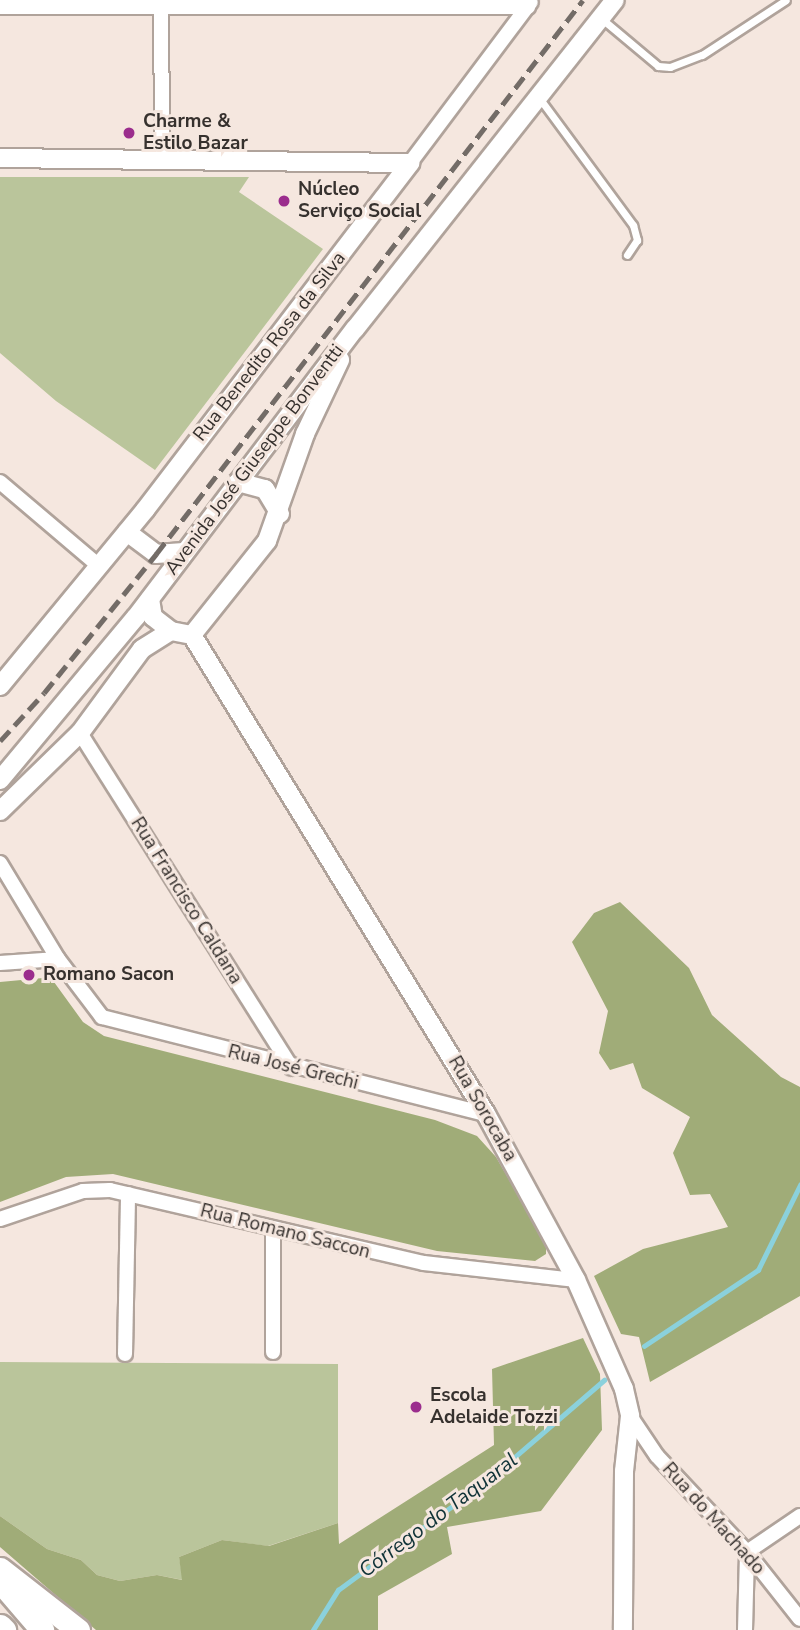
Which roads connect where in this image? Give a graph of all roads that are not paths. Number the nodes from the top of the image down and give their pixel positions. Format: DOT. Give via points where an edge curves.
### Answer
graph roads {
  1 [pos="615,0"];
  2 [pos="786,0"];
  3 [pos="530,3"];
  4 [pos="161,4"];
  5 [pos="0,8"];
  6 [pos="602,18"];
  7 [pos="540,99"];
  8 [pos="0,158"];
  9 [pos="162,160"];
  10 [pos="410,163"];
  11 [pos="627,255"];
  12 [pos="355,328"];
  13 [pos="0,482"];
  14 [pos="238,482"];
  15 [pos="280,514"];
  16 [pos="127,532"];
  17 [pos="184,551"];
  18 [pos="156,554"];
  19 [pos="99,566"];
  20 [pos="160,583"];
  21 [pos="150,599"];
  22 [pos="172,631"];
  23 [pos="192,635"];
  24 [pos="3,679"];
  25 [pos="80,733"];
  26 [pos="0,780"];
  27 [pos="0,811"];
  28 [pos="0,863"];
  29 [pos="58,959"];
  30 [pos="0,963"];
  31 [pos="292,1068"];
  32 [pos="486,1114"];
  33 [pos="128,1194"];
  34 [pos="0,1219"];
  35 [pos="273,1229"];
  36 [pos="576,1280"];
  37 [pos="272,1352"];
  38 [pos="125,1354"];
  39 [pos="630,1416"];
  40 [pos="800,1516"];
  41 [pos="747,1552"];
  42 [pos="0,1569"];
  43 [pos="0,1581"];
  44 [pos="800,1619"];
  45 [pos="0,1626"];
  46 [pos="4,1630"];
  47 [pos="42,1630"];
  48 [pos="78,1630"];
  49 [pos="622,1630"];
  50 [pos="745,1630"];
  1 -- 6 [label="street"];
  2 -- 6 [label="lane" via="702,55 670,67 657,66"];
  3 -- 4 [label="street"];
  3 -- 10 [label="street, Rua Benedito Rosa da Silva"];
  4 -- 5 [label="street"];
  4 -- 9 [label="street"];
  6 -- 7 [label="street"];
  7 -- 11 [label="lane" via="633,225 637,240"];
  7 -- 12 [label="street"];
  8 -- 9 [label="street"];
  9 -- 10 [label="street"];
  10 -- 16 [label="street, Rua Benedito Rosa da Silva"];
  12 -- 14 [label="street, Avenida José Giuseppe Bonventti"];
  12 -- 15 [label="street, Avenida José Giuseppe Bonventti" via="305,434"];
  13 -- 19 [label="street"];
  14 -- 15 [label="street" via="265,489"];
  14 -- 17 [label="street, Avenida José Giuseppe Bonventti"];
  15 -- 23 [label="street, Avenida José Giuseppe Bonventti" via="267,541"];
  16 -- 18 [label="street"];
  16 -- 19 [label="street, Rua Benedito Rosa da Silva"];
  17 -- 18 [label="street"];
  17 -- 20 [label="street, Avenida José Giuseppe Bonventti"];
  18 -- 20 [label="street"];
  19 -- 24 [label="street, Rua Benedito Rosa da Silva"];
  20 -- 21 [label="street, Avenida José Giuseppe Bonventti"];
  21 -- 22 [label="street" via="153,617"];
  21 -- 26 [label="street, Avenida José Giuseppe Bonventti" via="51,724"];
  22 -- 23 [label="street"];
  22 -- 25 [label="street" via="142,649"];
  23 -- 32 [label="street, Rua Sorocaba"];
  25 -- 27 [label="street"];
  25 -- 31 [label="street, Rua Francisco Caldana"];
  28 -- 29 [label="street"];
  29 -- 30 [label="street"];
  29 -- 31 [label="street, Rua José Grechi" via="102,1017"];
  31 -- 32 [label="street, Rua José Grechi"];
  32 -- 36 [label="street, Rua Sorocaba"];
  33 -- 34 [label="street, Rua Romano Saccon" via="83,1191"];
  33 -- 35 [label="street, Rua Romano Saccon"];
  33 -- 38 [label="street"];
  35 -- 36 [label="street, Rua Romano Saccon" via="424,1263"];
  35 -- 37 [label="street"];
  36 -- 39 [label="street, Rua Sorocaba" via="624,1389"];
  39 -- 41 [label="street, Rua do Machado" via="665,1465"];
  39 -- 49 [label="street, Rua Sorocaba" via="624,1471"];
  40 -- 41 [label="street"];
  41 -- 44 [label="street, Rua do Machado"];
  41 -- 50 [label="street"];
  42 -- 48 [label="highway"];
  43 -- 47 [label="highway"];
  45 -- 46 [label="highway"];
}
